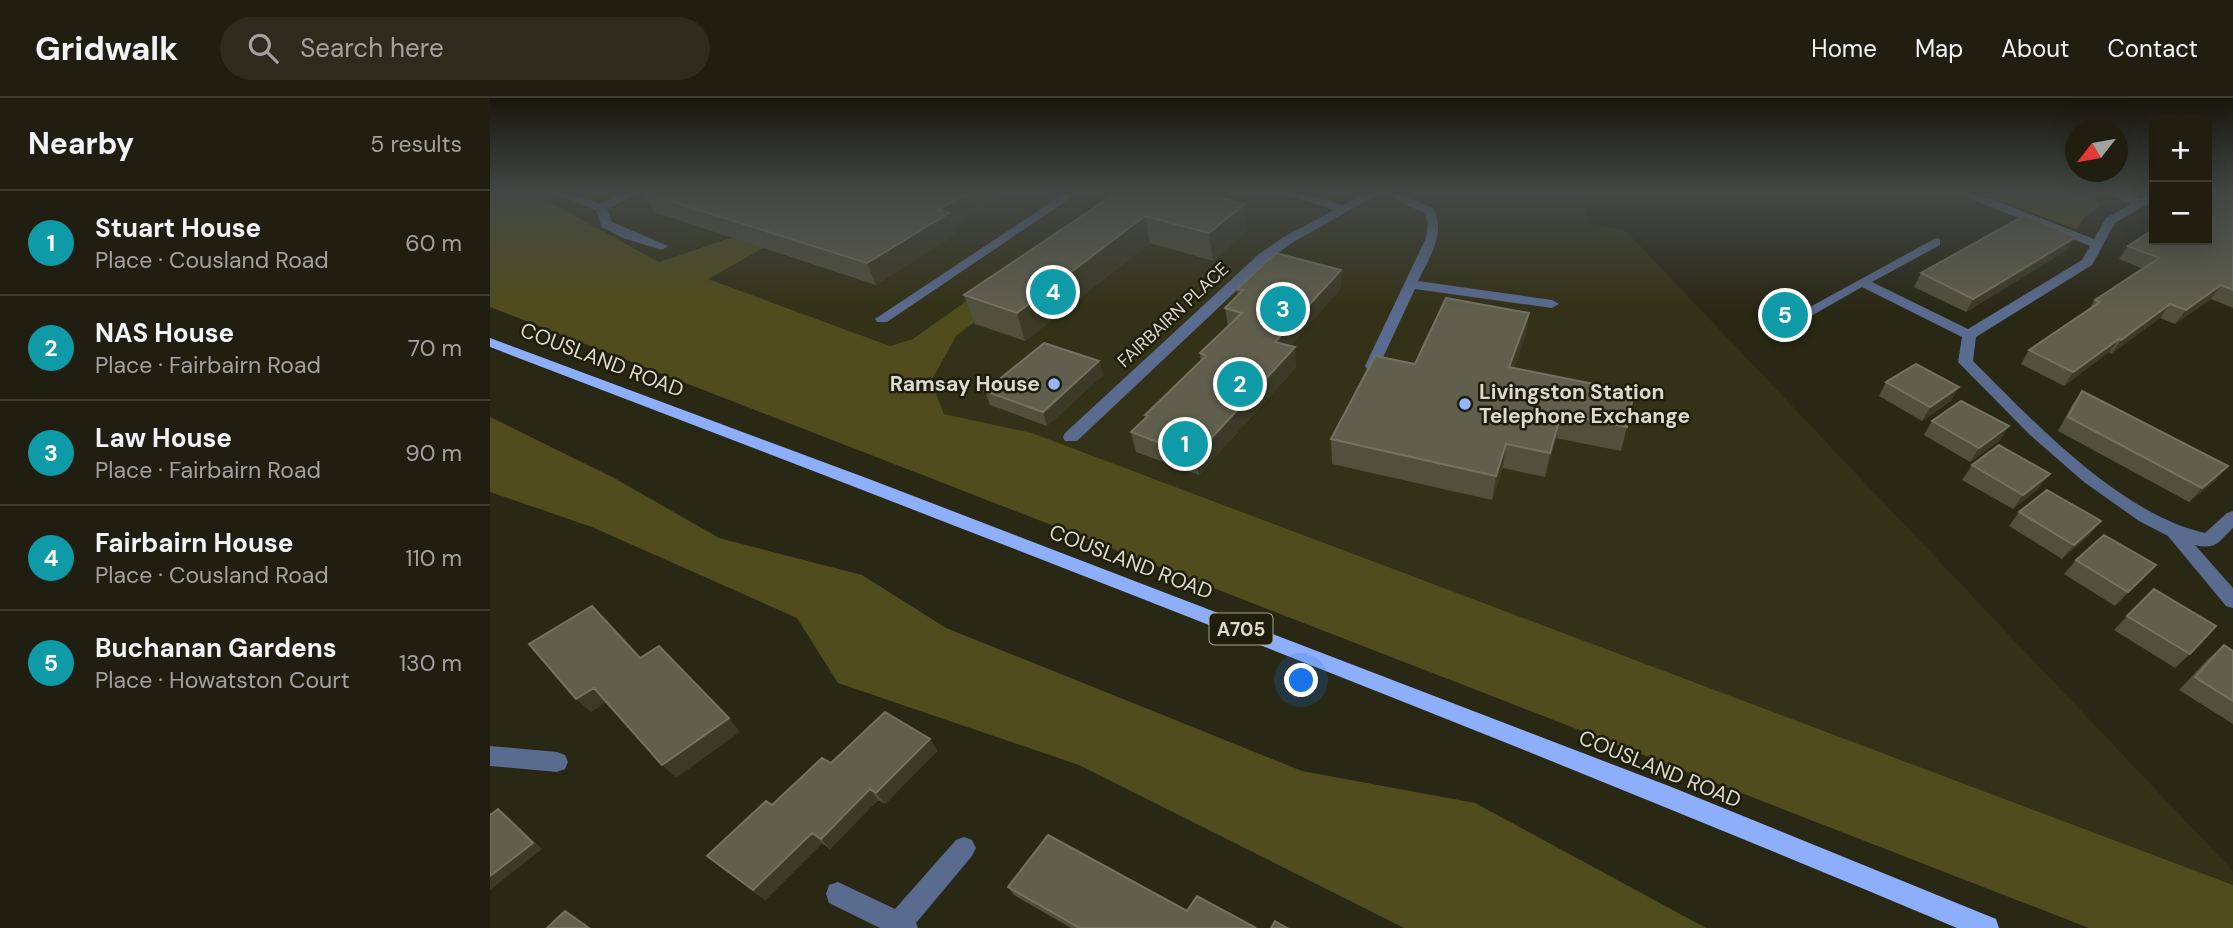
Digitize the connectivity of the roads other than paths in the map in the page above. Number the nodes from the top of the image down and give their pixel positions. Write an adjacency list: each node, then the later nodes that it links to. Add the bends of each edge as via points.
1 (622, 232): 9 (street)
2 (1013, 232): 14 (street)
3 (1303, 232): 18 (street, FAIRBAIRN PLACE, via 1264,257)
4 (1433, 232): 11 (street)
5 (2065, 232): 8 (street)
6 (2103, 232): 8 (street)
7 (1936, 242): 10 (street)
8 (2096, 244): 15 (street, via 2087,262)
9 (662, 246)
10 (1862, 282): 13 (street); 15 (street)
11 (1410, 284): 12 (street); 17 (street)
12 (1552, 304)
13 (1806, 313)
14 (883, 318)
15 (1969, 335): 20 (street, via 1965,362 1994,392 2120,502)
16 (490, 342): 27 (main road, COUSLAND ROAD / A705, via 1653,789)
17 (1372, 366)
18 (1071, 438)
19 (2233, 517): 20 (street, via 2208,541)
20 (2174, 533): 21 (street)
21 (2233, 601)
22 (490, 756): 23 (street)
23 (557, 762)
24 (964, 848): 26 (street)
25 (838, 894): 26 (street)
26 (902, 926)
27 (1987, 928)

